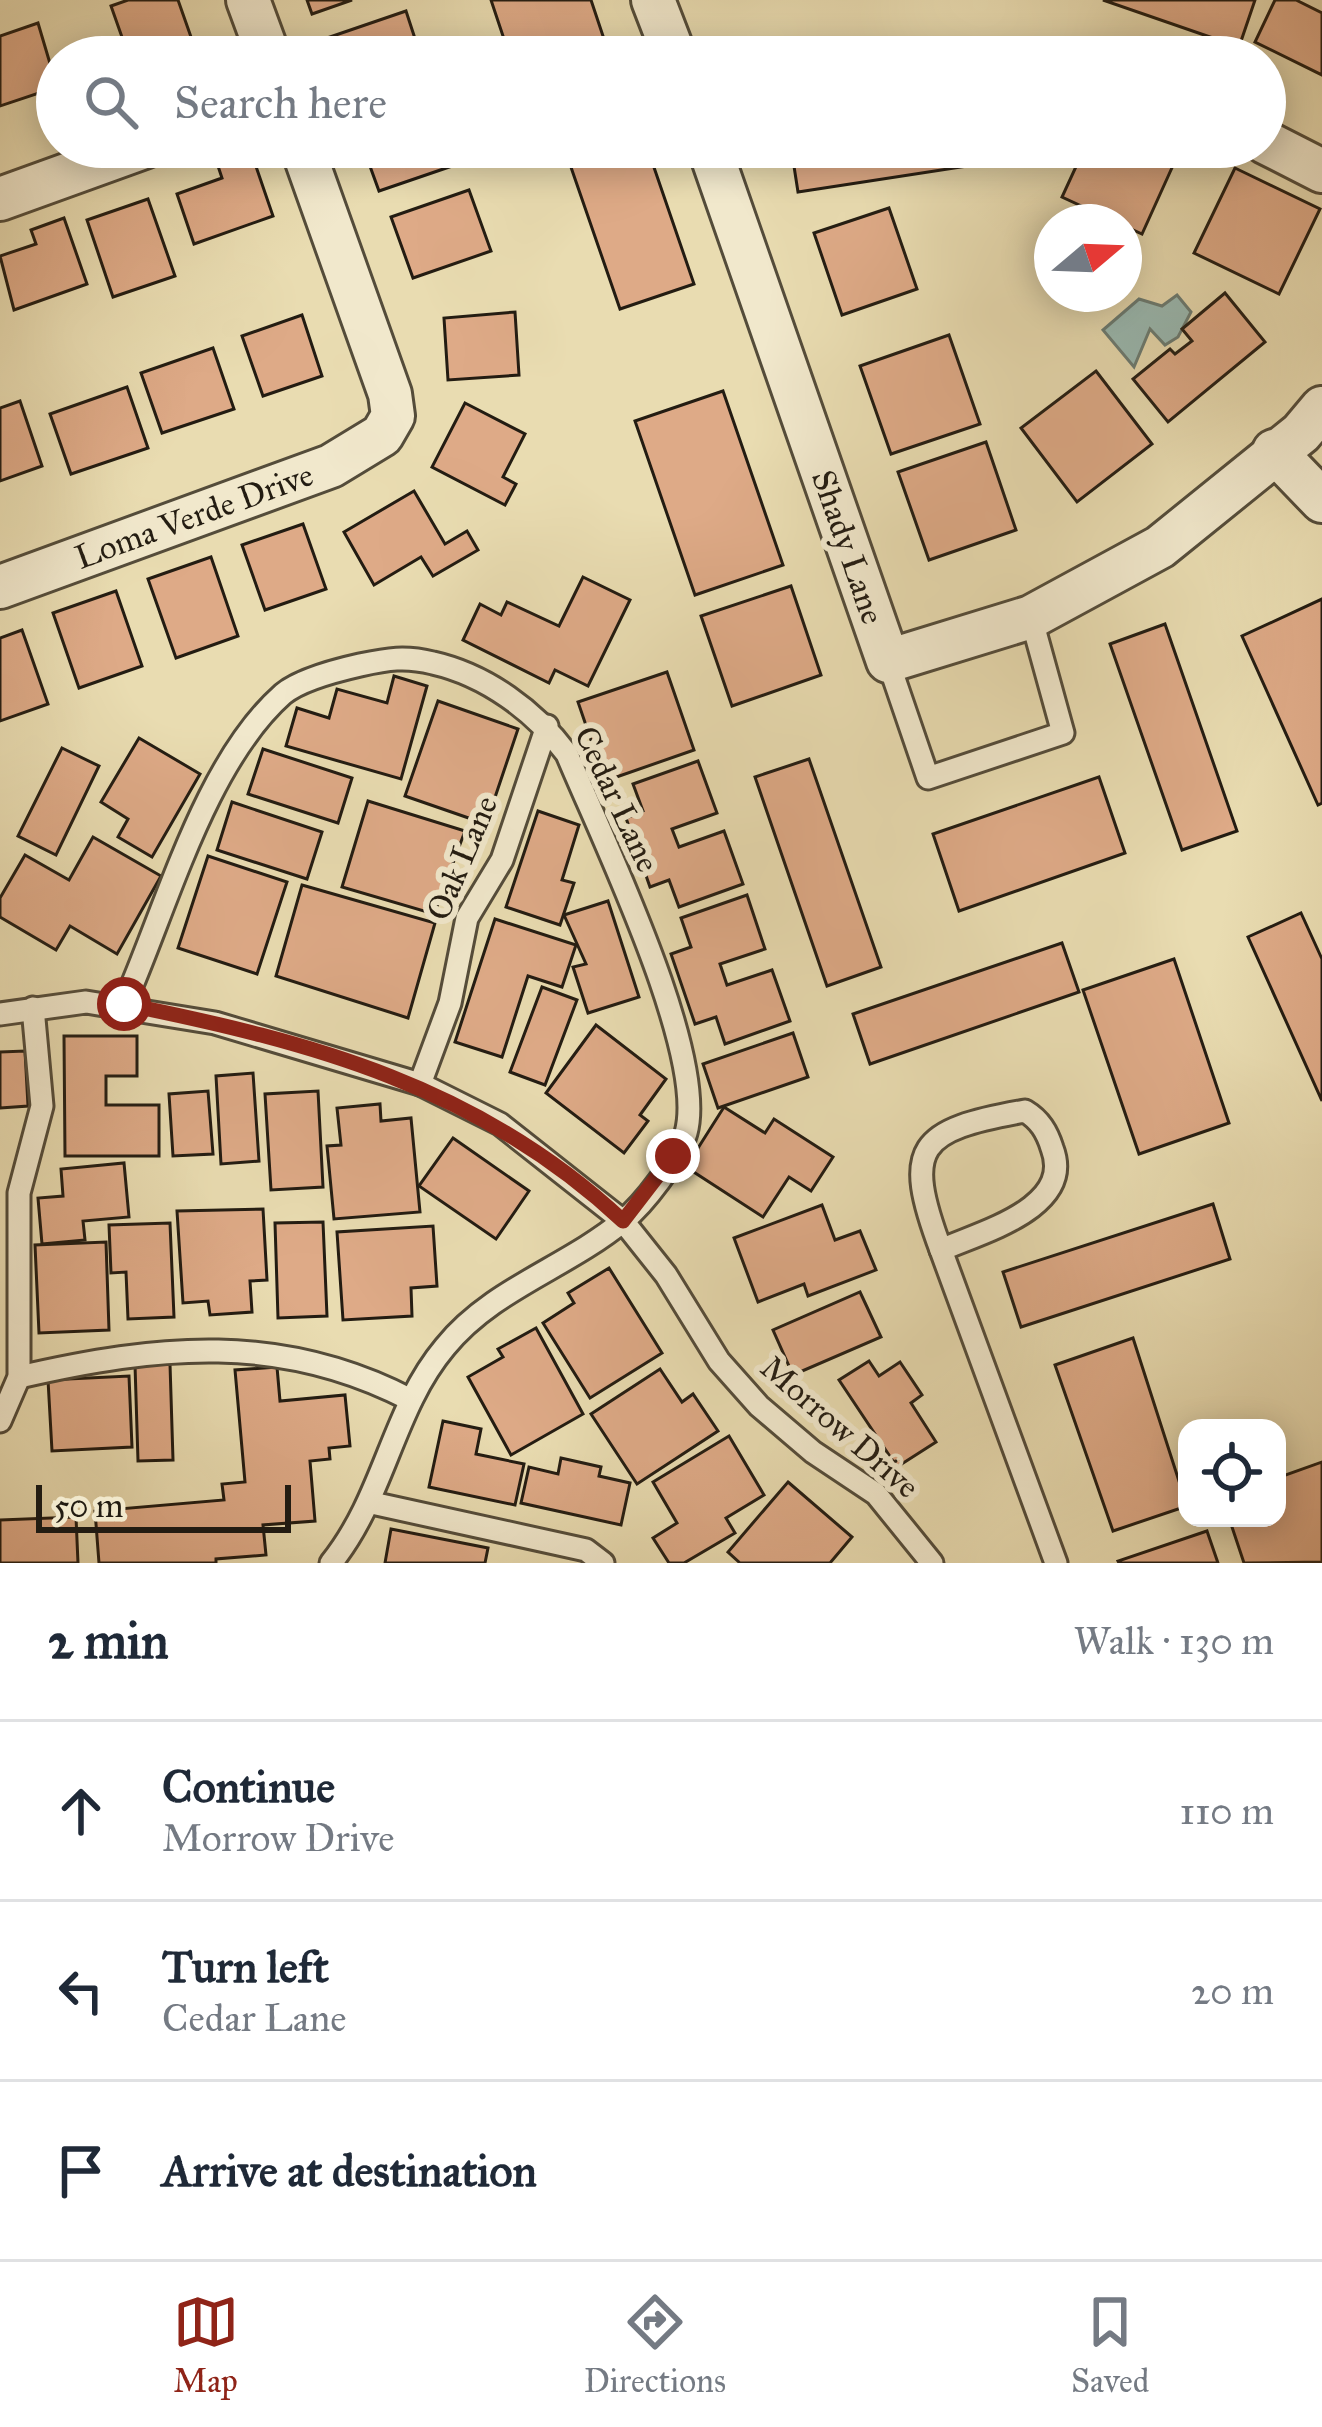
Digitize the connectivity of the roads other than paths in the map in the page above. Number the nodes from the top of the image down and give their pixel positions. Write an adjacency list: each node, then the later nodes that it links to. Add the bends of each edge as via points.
1 (248, 0): 3 (street)
2 (653, 0): 4 (street)
3 (261, 36)
4 (667, 36)
5 (1286, 153): 9 (street)
6 (86, 168): 10 (street)
7 (309, 168): 14 (street, Loma Verde Drive, via 390,394 393,416 382,435 331,466)
8 (717, 168): 16 (street, Shady Lane)
9 (1322, 171)
10 (0, 199)
11 (1322, 408): 12 (street, Shady Lane)
12 (1274, 451): 13 (street); 15 (street, Shady Lane, via 1160,547)
13 (1322, 501)
14 (0, 587)
15 (1031, 617): 16 (street, Shady Lane); 16 (lane, via 1063,733 928,778)
16 (888, 661)
17 (547, 726): 18 (lane, Cedar Lane, via 449,667 403,656 286,692 251,732 185,842); 21 (lane, Oak Lane, via 502,860 467,918 449,1004); 22 (lane, Cedar Lane, via 568,754 657,975 683,1062 686,1135)
18 (124, 1004): 19 (lane, Morrow Drive); 21 (lane, Morrow Drive, via 215,1022)
19 (33, 1008): 20 (lane, Morrow Drive); 24 (lane, via 42,1106 19,1193)
20 (0, 1014)
21 (420, 1084): 22 (lane, Morrow Drive, via 500,1124)
22 (623, 1221): 25 (lane, via 492,1303 445,1347); 30 (lane, Morrow Drive, via 759,1406 876,1494)
23 (941, 1250): 23 (lane, via 921,1198 923,1154 947,1131 976,1120 1025,1112 1039,1119 1057,1167 1051,1187 1006,1222); 31 (lane)
24 (19, 1377): 25 (lane, via 135,1356 278,1352 358,1372); 26 (lane)
25 (411, 1400): 27 (lane)
26 (0, 1421)
27 (372, 1503): 28 (lane); 29 (lane, via 586,1550)
28 (331, 1563)
29 (603, 1563)
30 (932, 1563)
31 (1056, 1563)

